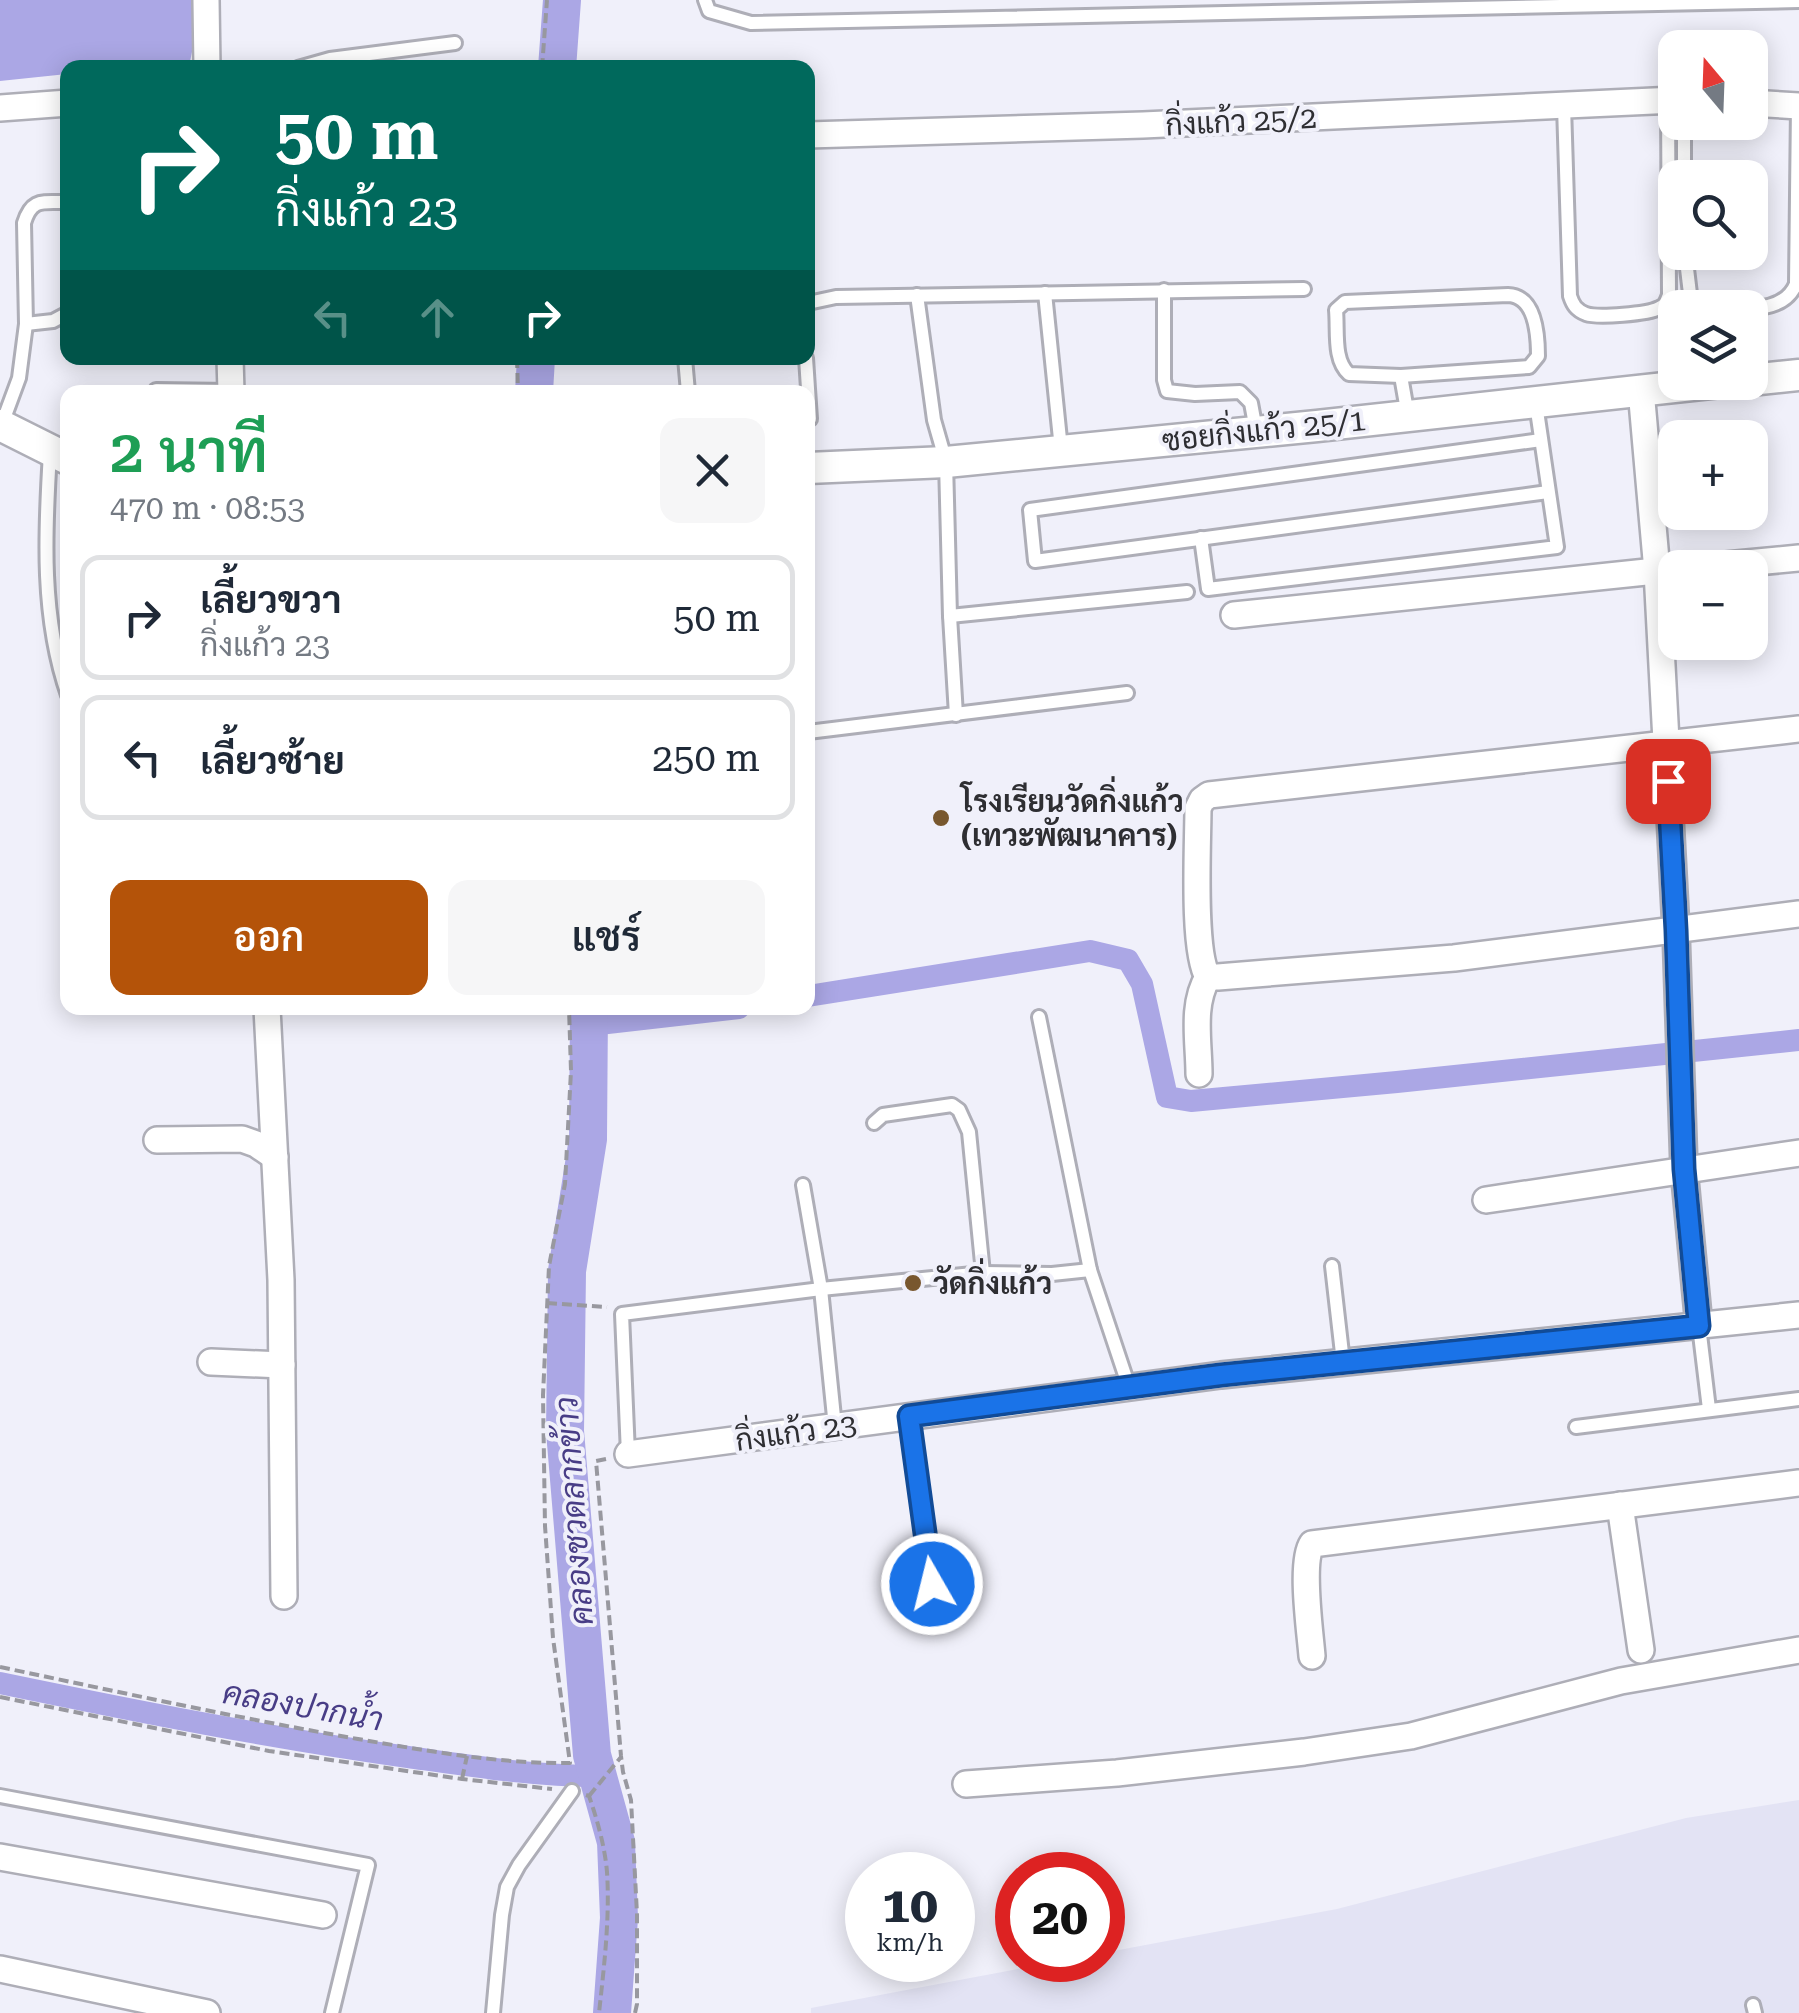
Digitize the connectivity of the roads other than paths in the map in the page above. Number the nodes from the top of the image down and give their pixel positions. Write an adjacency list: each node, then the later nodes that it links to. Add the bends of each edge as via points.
1 (206, 0): 5 (street)
2 (705, 0): 3 (lane, via 709,11 751,23)
3 (1799, 2)
4 (455, 43): 6 (lane)
5 (206, 60)
6 (326, 60)
7 (1658, 101): 10 (street, กิ่งแก้ว 25/2)
8 (60, 104): 12 (street)
9 (1768, 104): 11 (street)
10 (1564, 106): 13 (street, กิ่งแก้ว 25/2); 14 (lane, via 1570,296 1580,311 1596,316 1665,304)
11 (1799, 106): 16 (lane)
12 (0, 108)
13 (815, 135)
14 (1671, 140)
15 (60, 202): 24 (lane, via 28,209)
16 (1797, 284): 22 (lane, via 1791,295)
17 (1304, 289): 18 (lane)
18 (1164, 290): 19 (lane); 33 (lane, via 1167,391 1240,392 1251,403)
19 (1045, 293): 20 (lane); 35 (lane)
20 (916, 295): 21 (lane); 37 (lane)
21 (815, 302)
22 (1768, 305)
23 (60, 317): 24 (lane)
24 (26, 324): 32 (lane, via 19,378)
25 (1799, 375): 27 (street)
26 (1401, 376): 26 (lane, via 1529,367 1538,356 1529,304 1508,294 1345,302 1336,310 1344,370); 31 (lane)
27 (1768, 378)
28 (1658, 388): 29 (street, ซอยกิ่งแก้ว 25/1)
29 (1641, 390): 30 (street, ซอยกิ่งแก้ว 25/1); 41 (street)
30 (1536, 401): 31 (street, ซอยกิ่งแก้ว 25/1); 34 (lane)
31 (1408, 416): 33 (street, ซอยกิ่งแก้ว 25/1)
32 (1, 426): 36 (street)
33 (1256, 432): 35 (street, ซอยกิ่งแก้ว 25/1)
34 (1541, 440): 39 (lane); 40 (lane, via 1030,510 1035,561)
35 (1061, 450): 37 (street, ซอยกิ่งแก้ว 25/1)
36 (59, 455): 49 (lane, via 46,533)
37 (946, 462): 38 (street, ซอยกิ่งแก้ว 25/1); 47 (lane)
38 (815, 468)
39 (1548, 492): 40 (lane); 40 (lane, via 1557,547 1208,588)
40 (1201, 538)
41 (1663, 550)
42 (1799, 558): 43 (street)
43 (1768, 561)
44 (1658, 571): 46 (street)
45 (1187, 592): 47 (lane)
46 (1234, 614)
47 (950, 616): 51 (lane)
48 (1666, 660): 54 (street)
49 (60, 674)
50 (1127, 693): 51 (lane)
51 (956, 714): 53 (lane)
52 (1799, 728): 54 (street)
53 (815, 731)
54 (1666, 743): 56 (street); 57 (street, via 1209,794 1198,808 1198,940)
55 (1799, 914): 56 (street)
56 (1676, 930): 57 (street, via 1454,958); 65 (street)
57 (1208, 977): 60 (street, via 1198,1004)
58 (268, 1015): 64 (street)
59 (1039, 1017): 69 (lane)
60 (1200, 1074)
61 (874, 1123): 70 (lane, via 882,1115 952,1105 960,1110 969,1132)
62 (157, 1140): 64 (street, via 242,1139)
63 (1799, 1153): 65 (street)
64 (275, 1157): 76 (street)
65 (1684, 1169): 67 (street); 73 (street)
66 (803, 1185): 71 (lane)
67 (1486, 1200)
68 (1332, 1266): 75 (lane)
69 (1090, 1270): 70 (lane); 77 (lane)
70 (983, 1273): 71 (lane)
71 (820, 1289): 81 (lane); 83 (lane, via 622,1314)
72 (1799, 1315): 73 (street, กิ่งแก้ว 23)
73 (1699, 1326): 75 (street, กิ่งแก้ว 23); 79 (lane)
74 (211, 1362): 76 (street)
75 (1343, 1362): 77 (street, กิ่งแก้ว 23)
76 (282, 1365): 86 (street)
77 (1129, 1387): 80 (street, กิ่งแก้ว 23)
78 (1799, 1400): 79 (lane)
79 (1709, 1409): 82 (lane)
80 (909, 1416): 81 (street, กิ่งแก้ว 23); 87 (lane)
81 (835, 1426): 83 (street, กิ่งแก้ว 23)
82 (1576, 1427)
83 (628, 1454)
84 (1799, 1483): 85 (street)
85 (1620, 1505): 88 (street); 90 (street, via 1312,1544 1306,1567)
86 (284, 1596)
87 (936, 1618)
88 (1640, 1650)
89 (1799, 1650): 91 (street, via 1621,1681 1411,1736 1135,1771)
90 (1312, 1656)
91 (966, 1784)
92 (572, 1791): 99 (lane, via 507,1887)
93 (0, 1796): 98 (lane, via 368,1865)
94 (0, 1858): 95 (street)
95 (323, 1916)
96 (0, 1969): 97 (street)
97 (206, 2013)
98 (332, 2013)
99 (493, 2013)

